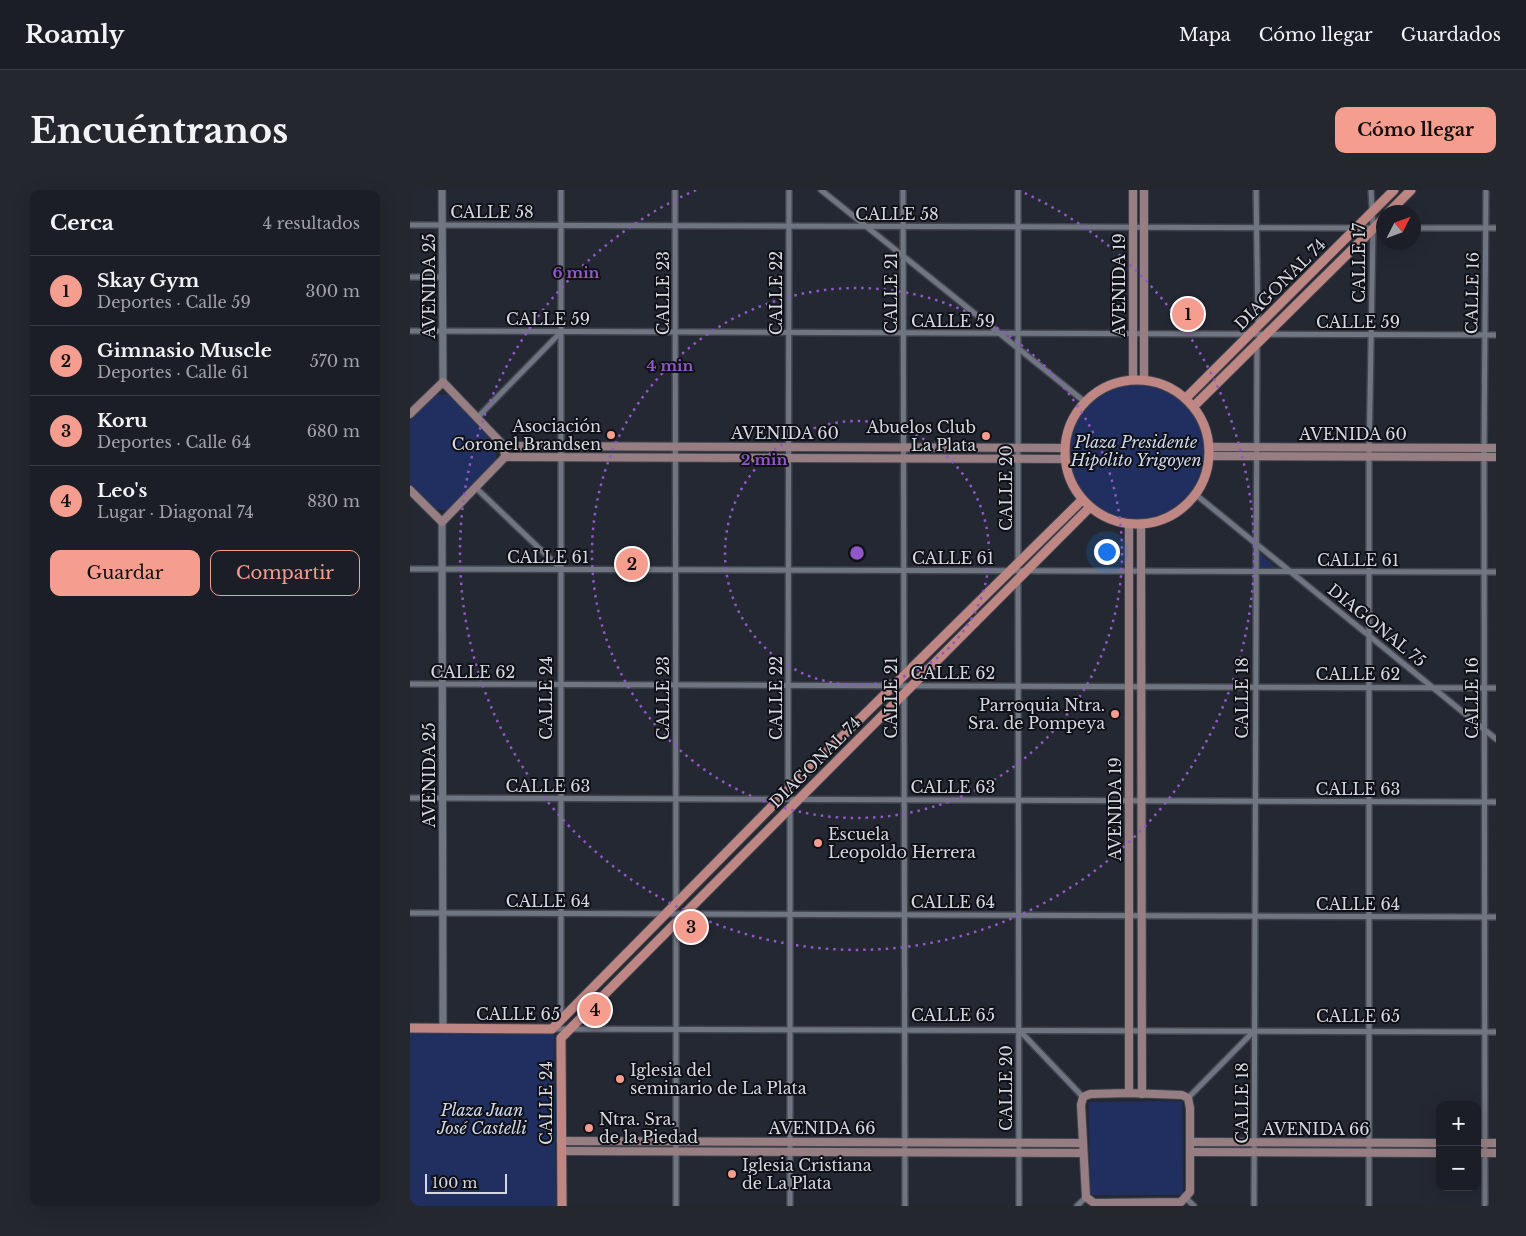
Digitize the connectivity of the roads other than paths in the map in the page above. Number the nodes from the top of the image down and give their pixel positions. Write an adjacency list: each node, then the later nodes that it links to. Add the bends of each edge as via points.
1 (442, 190): 17 (street, AVENIDA 25)
2 (560, 190): 19 (street, CALLE 24)
3 (675, 190): 20 (street, CALLE 23)
4 (789, 190): 22 (street, CALLE 22)
5 (820, 190): 25 (street)
6 (903, 190): 23 (street, CALLE 21)
7 (1018, 190): 24 (street, CALLE 20)
8 (1133, 190): 26 (main road, AVENIDA 19)
9 (1144, 190): 27 (main road, AVENIDA 19)
10 (1256, 190): 28 (street, CALLE 18)
11 (1371, 190): 16 (street, CALLE 17)
12 (1394, 190): 16 (main road, DIAGONAL 74)
13 (1411, 190): 15 (main road)
14 (1486, 190): 32 (street, CALLE 16)
15 (1396, 205)
16 (1371, 213): 29 (main road, DIAGONAL 74); 30 (street, CALLE 17)
17 (442, 224): 18 (street, CALLE 58); 19 (street, CALLE 58); 36 (street, AVENIDA 25)
18 (410, 225)
19 (561, 225): 20 (street, CALLE 58); 39 (street, CALLE 24)
20 (675, 225): 22 (street, CALLE 58); 40 (street, CALLE 23)
21 (1376, 225): 30 (main road, DIAGONAL 74)
22 (789, 226): 25 (street, CALLE 58); 41 (street, CALLE 22)
23 (903, 226): 24 (street, CALLE 58); 25 (street, CALLE 58); 34 (street, CALLE 21)
24 (1018, 226): 26 (street, CALLE 58); 44 (street, CALLE 20)
25 (866, 227): 34 (street)
26 (1133, 227): 27 (street, CALLE 58); 45 (main road, AVENIDA 19)
27 (1144, 227): 28 (street, CALLE 58); 46 (main road, AVENIDA 19)
28 (1256, 227): 29 (street, CALLE 58); 48 (street, CALLE 18)
29 (1358, 227): 30 (street, CALLE 58); 48 (main road, DIAGONAL 74)
30 (1373, 228): 47 (street, CALLE 17); 48 (main road, DIAGONAL 74)
31 (1421, 228): 32 (street)
32 (1486, 228): 33 (street); 49 (street, CALLE 16)
33 (1496, 228)
34 (903, 256): 42 (street, CALLE 21); 43 (street)
35 (410, 277): 36 (street)
36 (443, 277): 38 (street, AVENIDA 25)
37 (410, 331): 38 (street, CALLE 59)
38 (443, 331): 39 (street, CALLE 59); 54 (street, AVENIDA 25)
39 (561, 332): 40 (street, CALLE 59); 59 (street); 61 (street, CALLE 24)
40 (676, 332): 41 (street, CALLE 59); 62 (street, CALLE 23)
41 (788, 332): 42 (street, CALLE 59); 63 (street, CALLE 22)
42 (903, 333): 43 (street, CALLE 59); 64 (street, CALLE 21)
43 (999, 333): 44 (street, CALLE 59); 51 (street)
44 (1018, 333): 45 (street, CALLE 59); 51 (street, CALLE 20)
45 (1133, 334): 46 (street, CALLE 59); 53 (main road, AVENIDA 19)
46 (1144, 334): 48 (street, CALLE 59); 52 (main road, AVENIDA 19)
47 (1370, 334): 48 (street, CALLE 59); 49 (street, CALLE 59); 68 (street, CALLE 17)
48 (1258, 335): 55 (main road, DIAGONAL 74); 57 (main road, DIAGONAL 74); 66 (street, CALLE 18)
49 (1484, 335): 50 (street, CALLE 59); 69 (street, CALLE 16)
50 (1496, 335)
51 (1018, 349): 56 (street); 65 (street, CALLE 20)
52 (1144, 379): 53 (main road); 55 (main road)
53 (1133, 380): 56 (main road, via 1106,388)
54 (443, 382): 58 (main road); 59 (main road)
55 (1186, 398): 57 (main road)
56 (1085, 402): 67 (main road, via 1071,423)
57 (1194, 406): 71 (main road)
58 (410, 414)
59 (477, 418): 60 (main road)
60 (504, 446): 61 (main road, AVENIDA 60); 74 (main road)
61 (561, 446): 62 (main road, AVENIDA 60); 75 (street, CALLE 24)
62 (676, 446): 63 (main road, AVENIDA 60); 76 (street, CALLE 23)
63 (788, 447): 64 (main road, AVENIDA 60); 79 (street, CALLE 22)
64 (903, 447): 65 (main road, AVENIDA 60); 80 (street, CALLE 21)
65 (1018, 447): 67 (main road, AVENIDA 60); 81 (street, CALLE 20)
66 (1255, 447): 68 (main road, AVENIDA 60); 71 (main road, AVENIDA 60); 72 (street, CALLE 18)
67 (1065, 448): 82 (main road)
68 (1370, 448): 69 (main road, AVENIDA 60); 73 (street, CALLE 17)
69 (1485, 448): 70 (main road, AVENIDA 60); 77 (street, CALLE 16)
70 (1496, 448)
71 (1211, 452): 72 (main road, AVENIDA 60); 85 (main road, via 1209,469)
72 (1255, 456): 73 (main road, AVENIDA 60); 91 (street, CALLE 18)
73 (1369, 456): 77 (main road, AVENIDA 60); 103 (street, CALLE 17)
74 (505, 457): 75 (main road, AVENIDA 60); 83 (main road)
75 (561, 457): 76 (main road, AVENIDA 60); 94 (street, CALLE 24)
76 (676, 457): 79 (main road, AVENIDA 60); 95 (street, CALLE 23)
77 (1484, 457): 78 (main road, AVENIDA 60); 104 (street, CALLE 16)
78 (1496, 457)
79 (788, 458): 80 (main road, AVENIDA 60); 96 (street, CALLE 22)
80 (904, 458): 81 (main road, AVENIDA 60); 97 (street, CALLE 21)
81 (1018, 458): 82 (main road, AVENIDA 60); 98 (street, CALLE 20)
82 (1065, 458): 86 (main road, via 1070,480)
83 (475, 488): 88 (main road); 94 (street)
84 (410, 490): 88 (main road)
85 (1196, 494): 90 (main road, via 1182,508); 91 (street, DIAGONAL 75)
86 (1082, 500): 87 (main road); 98 (main road, DIAGONAL 74)
87 (1090, 507): 89 (main road, via 1112,521); 98 (main road, DIAGONAL 74)
88 (442, 522): 93 (street, AVENIDA 25)
89 (1129, 525): 90 (main road); 99 (main road, AVENIDA 19)
90 (1141, 525): 100 (main road, AVENIDA 19)
91 (1255, 542): 101 (street, CALLE 18); 102 (street, DIAGONAL 75)
92 (410, 569): 93 (street, CALLE 61)
93 (442, 569): 94 (street, CALLE 61); 108 (street, AVENIDA 25)
94 (561, 569): 95 (street, CALLE 61); 109 (street, CALLE 24)
95 (676, 570): 96 (street, CALLE 61); 110 (street, CALLE 23)
96 (788, 570): 97 (street, CALLE 61); 111 (street, CALLE 22)
97 (904, 570): 98 (street, CALLE 61); 112 (street, CALLE 21)
98 (1018, 571): 99 (street, CALLE 61); 112 (main road, DIAGONAL 74); 113 (street, CALLE 20)
99 (1129, 571): 100 (street, CALLE 61); 114 (main road, AVENIDA 19)
100 (1141, 571): 101 (street, CALLE 61); 115 (main road, AVENIDA 19)
101 (1255, 572): 102 (street, CALLE 61); 116 (street, CALLE 18)
102 (1292, 572): 103 (street, CALLE 61); 106 (street, DIAGONAL 75)
103 (1369, 572): 104 (street, CALLE 61); 106 (street, CALLE 17)
104 (1484, 572): 105 (street, CALLE 61); 119 (street, CALLE 16)
105 (1496, 572)
106 (1370, 636): 117 (street, CALLE 17); 118 (street, DIAGONAL 75)
107 (410, 684): 108 (street, CALLE 62)
108 (442, 684): 109 (street, CALLE 62); 124 (street, AVENIDA 25)
109 (561, 684): 110 (street, CALLE 62); 125 (street, CALLE 24)
110 (676, 685): 111 (street, CALLE 62); 126 (street, CALLE 23)
111 (788, 685): 112 (street, CALLE 62); 127 (street, CALLE 22)
112 (904, 685): 113 (street, CALLE 62); 127 (main road, DIAGONAL 74); 127 (main road, DIAGONAL 74); 128 (street, CALLE 21)
113 (1018, 686): 114 (street, CALLE 62); 129 (street, CALLE 20)
114 (1129, 686): 115 (street, CALLE 62); 130 (main road, AVENIDA 19)
115 (1141, 686): 116 (street, CALLE 62); 131 (main road, AVENIDA 19)
116 (1255, 687): 117 (street, CALLE 62); 132 (street, CALLE 18)
117 (1369, 687): 118 (street, CALLE 62); 133 (street, CALLE 17)
118 (1432, 687): 119 (street, CALLE 62); 121 (street, DIAGONAL 75)
119 (1484, 688): 120 (street, CALLE 62); 121 (street, CALLE 16)
120 (1496, 688)
121 (1485, 730): 122 (street, DIAGONAL 75); 134 (street, CALLE 16)
122 (1496, 739)
123 (410, 798): 124 (street, CALLE 63)
124 (442, 798): 125 (street, CALLE 63); 137 (street, AVENIDA 25)
125 (561, 798): 126 (street, CALLE 63); 139 (street, CALLE 24)
126 (676, 799): 127 (street, CALLE 63); 138 (street, CALLE 23)
127 (789, 799): 128 (street, CALLE 63); 138 (main road, DIAGONAL 74); 141 (street, CALLE 22)
128 (904, 800): 129 (street, CALLE 63); 142 (street, CALLE 21)
129 (1018, 800): 130 (street, CALLE 63); 143 (street, CALLE 20)
130 (1129, 800): 131 (street, CALLE 63); 144 (main road, AVENIDA 19)
131 (1141, 800): 132 (street, CALLE 63); 145 (main road, AVENIDA 19)
132 (1254, 801): 133 (street, CALLE 63); 146 (street, CALLE 18)
133 (1369, 801): 134 (street, CALLE 63); 147 (street, CALLE 17)
134 (1484, 802): 135 (street, CALLE 63); 148 (street, CALLE 16)
135 (1496, 802)
136 (410, 913): 137 (street, CALLE 64)
137 (443, 913): 139 (street, CALLE 64); 151 (street, AVENIDA 25)
138 (678, 913): 140 (main road, DIAGONAL 74); 141 (street, CALLE 64); 152 (main road, DIAGONAL 74); 153 (street, CALLE 23)
139 (561, 914): 140 (street, CALLE 64); 152 (street, CALLE 24)
140 (666, 914): 152 (main road, DIAGONAL 74)
141 (790, 914): 142 (street, CALLE 64); 154 (street, CALLE 22)
142 (904, 915): 143 (street, CALLE 64); 155 (street, CALLE 21)
143 (1018, 915): 144 (street, CALLE 64); 156 (street, CALLE 20)
144 (1129, 915): 145 (street, CALLE 64); 157 (main road, AVENIDA 19)
145 (1141, 916): 146 (street, CALLE 64); 158 (main road, AVENIDA 19)
146 (1254, 916): 147 (street, CALLE 64); 159 (street, CALLE 18)
147 (1369, 916): 148 (street, CALLE 64); 160 (street, CALLE 17)
148 (1484, 917): 149 (street, CALLE 64); 161 (street, CALLE 16)
149 (1496, 917)
150 (410, 1028): 151 (main road, CALLE 65)
151 (443, 1028): 152 (main road, CALLE 65)
152 (561, 1029): 153 (street, CALLE 65); 167 (main road, CALLE 24)
153 (676, 1029): 154 (street, CALLE 65); 168 (street, CALLE 23)
154 (790, 1030): 155 (street, CALLE 65); 169 (street, CALLE 22)
155 (905, 1030): 156 (street, CALLE 65); 170 (street, CALLE 21)
156 (1019, 1030): 157 (street, CALLE 65); 165 (street); 171 (street, CALLE 20)
157 (1129, 1031): 158 (street, CALLE 65); 163 (main road, AVENIDA 19)
158 (1141, 1031): 159 (street, CALLE 65); 164 (main road, AVENIDA 19)
159 (1254, 1031): 160 (street, CALLE 65); 166 (street); 173 (street, CALLE 18)
160 (1369, 1032): 161 (street, CALLE 65); 175 (street, CALLE 17)
161 (1484, 1032): 162 (street, CALLE 65); 177 (street, CALLE 16)
162 (1496, 1032)
163 (1129, 1094): 164 (main road); 165 (main road, via 1090,1094)
164 (1142, 1094): 166 (main road, via 1182,1094)
165 (1083, 1097): 174 (main road)
166 (1188, 1098): 172 (main road)
167 (562, 1141): 168 (main road, AVENIDA 66); 179 (main road, CALLE 24)
168 (676, 1141): 169 (main road, AVENIDA 66); 180 (street, CALLE 23)
169 (790, 1142): 170 (main road, AVENIDA 66); 181 (street, CALLE 22)
170 (905, 1142): 171 (main road, AVENIDA 66); 184 (street, CALLE 21)
171 (1019, 1142): 174 (main road, AVENIDA 66); 185 (street, CALLE 20)
172 (1191, 1142): 173 (main road, AVENIDA 66); 182 (main road)
173 (1254, 1142): 175 (main road, AVENIDA 66); 183 (street, CALLE 18)
174 (1082, 1143): 186 (main road)
175 (1369, 1143): 176 (main road, AVENIDA 66); 187 (street, CALLE 17)
176 (1436, 1143)
177 (1481, 1143): 178 (main road)
178 (1496, 1143)
179 (562, 1152): 180 (main road, AVENIDA 66); 195 (main road, CALLE 24)
180 (676, 1152): 181 (main road, AVENIDA 66); 196 (street, CALLE 23)
181 (790, 1152): 184 (main road, AVENIDA 66); 197 (street, CALLE 22)
182 (1191, 1152): 183 (main road, AVENIDA 66); 192 (main road)
183 (1254, 1152): 187 (main road, AVENIDA 66); 202 (street, CALLE 18)
184 (905, 1153): 185 (main road, AVENIDA 66); 198 (street, CALLE 21)
185 (1019, 1153): 186 (main road, AVENIDA 66); 199 (street, CALLE 20)
186 (1082, 1153): 191 (main road)
187 (1369, 1153): 188 (main road, AVENIDA 66); 203 (street, CALLE 17)
188 (1436, 1153)
189 (1481, 1153): 190 (main road); 204 (street, CALLE 16)
190 (1496, 1153)
191 (1086, 1196): 193 (main road, via 1094,1203); 200 (street)
192 (1187, 1199): 194 (main road); 201 (street)
193 (1128, 1205): 194 (main road)
194 (1140, 1205)
195 (562, 1206)
196 (676, 1206)
197 (790, 1206)
198 (905, 1206)
199 (1019, 1206)
200 (1077, 1206)
201 (1194, 1206)
202 (1254, 1206)
203 (1370, 1206)
204 (1484, 1206)

